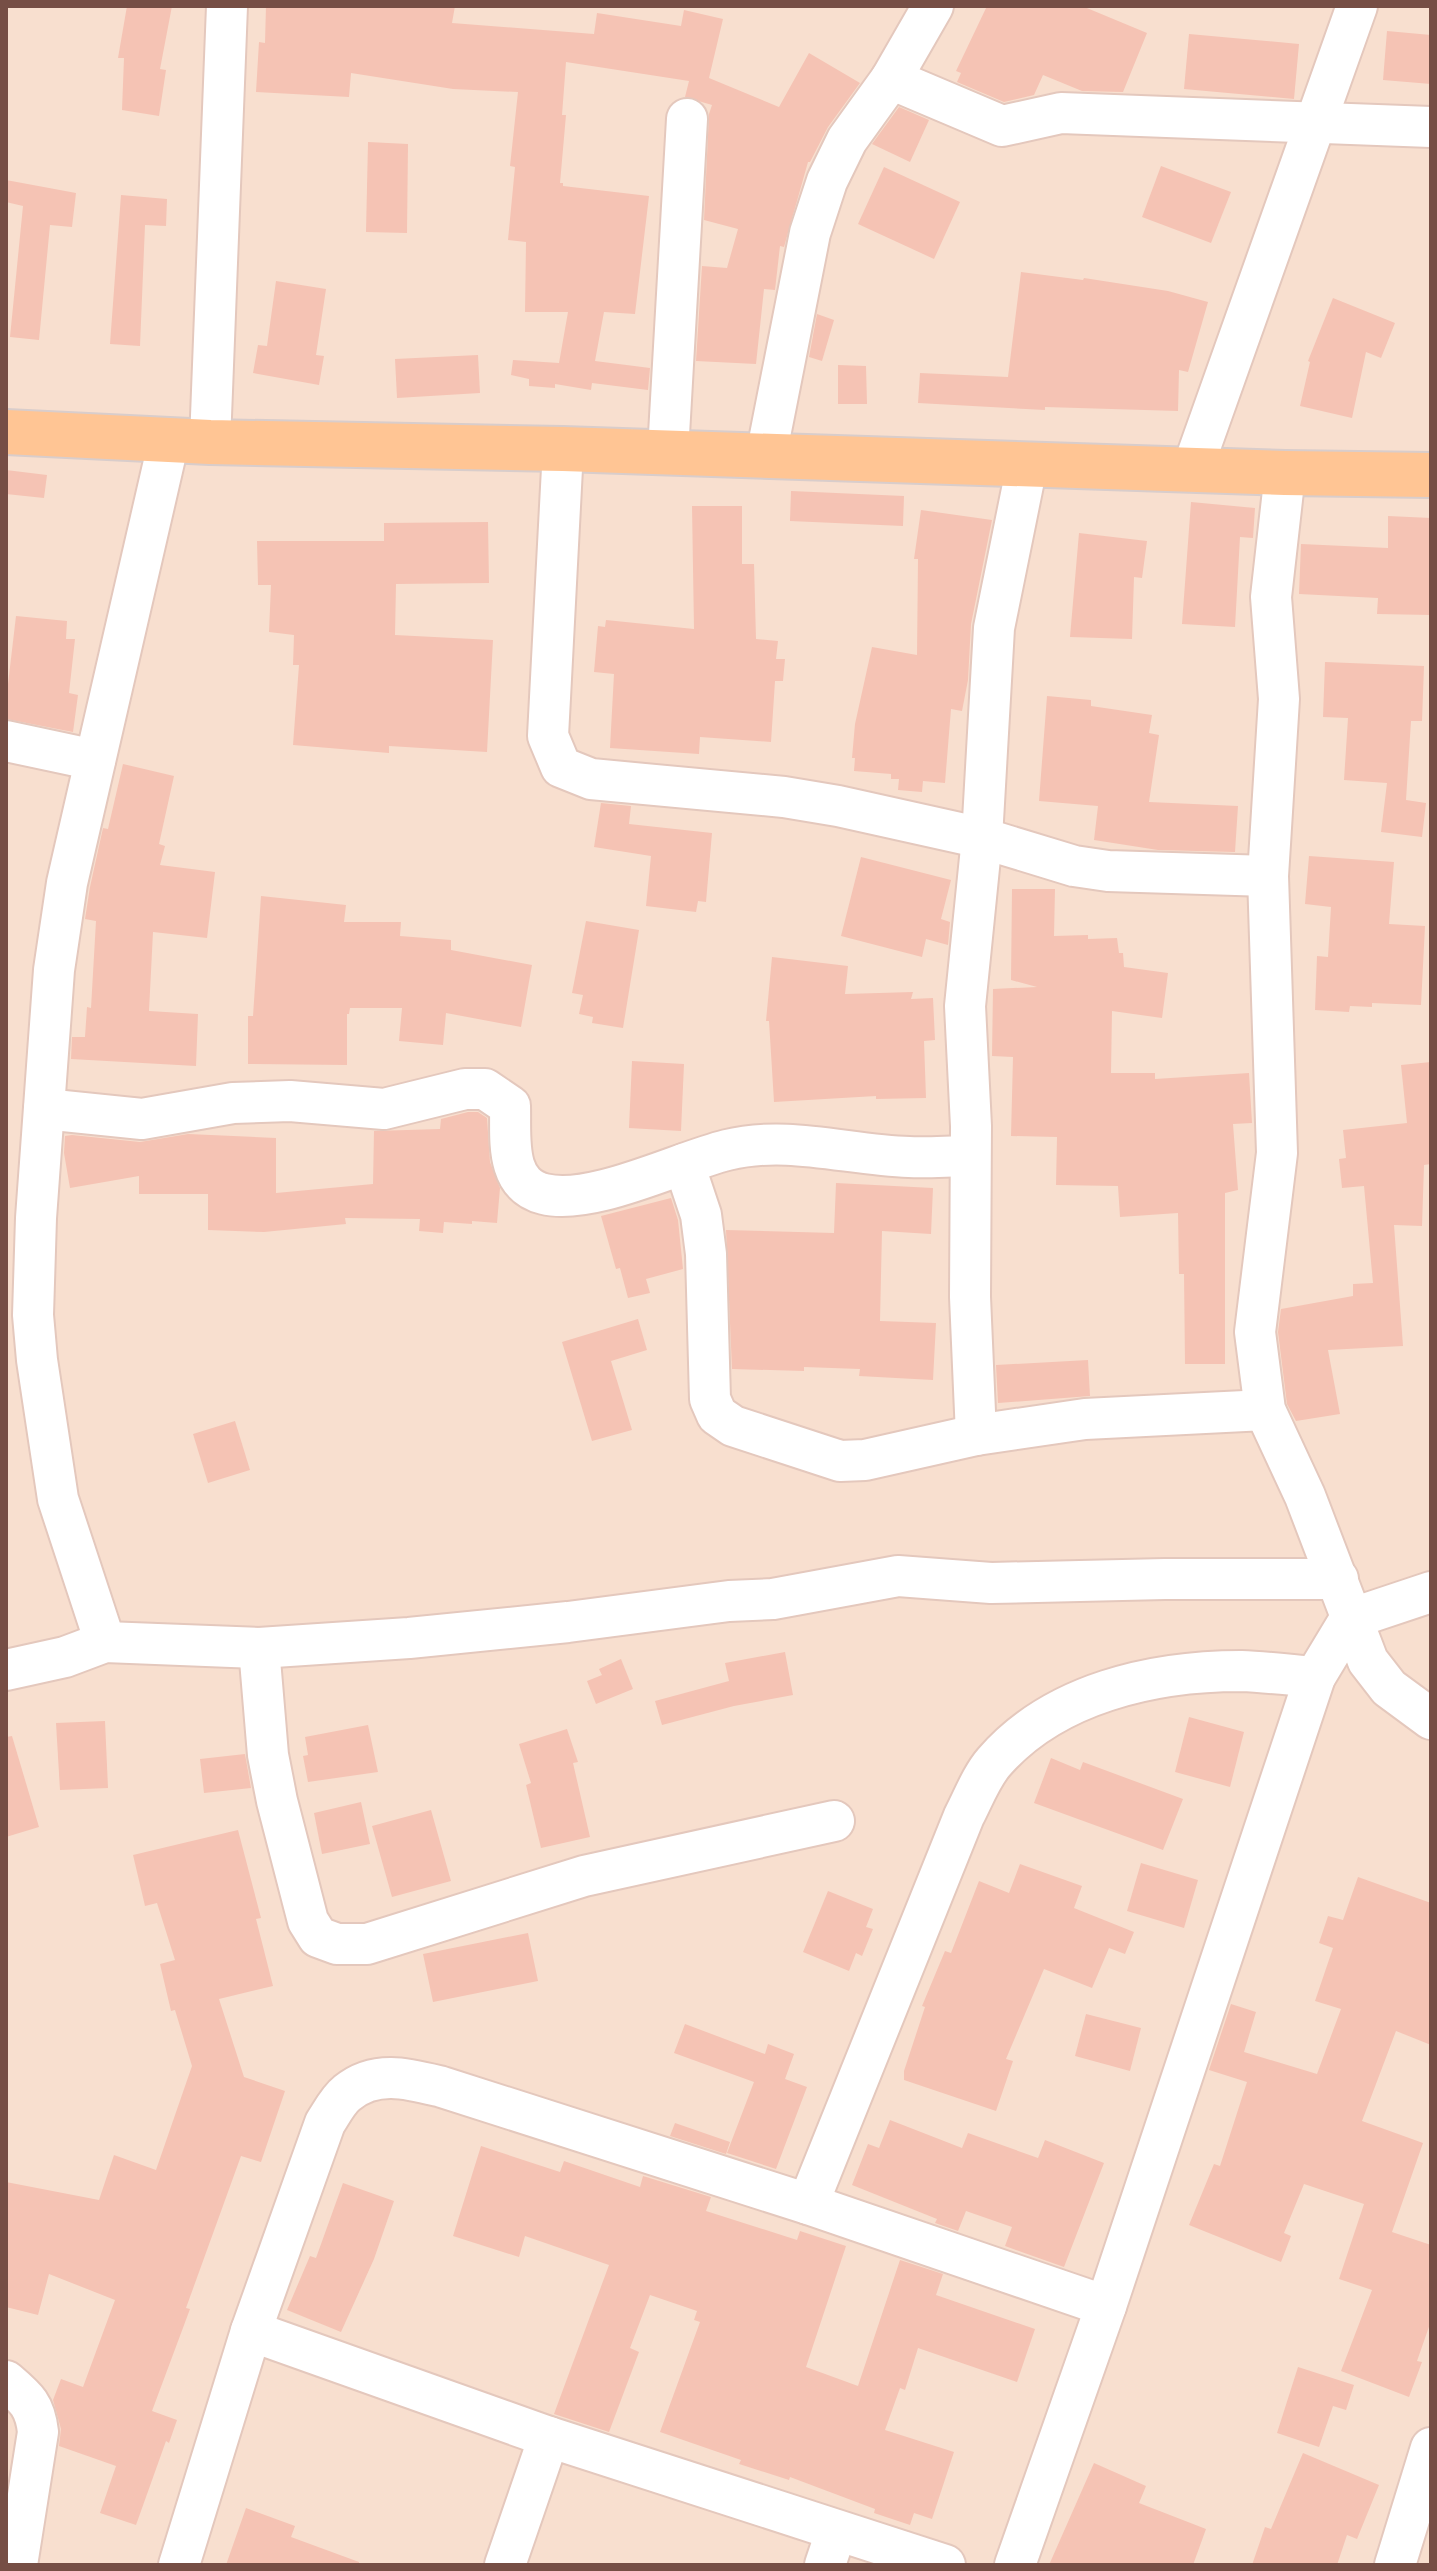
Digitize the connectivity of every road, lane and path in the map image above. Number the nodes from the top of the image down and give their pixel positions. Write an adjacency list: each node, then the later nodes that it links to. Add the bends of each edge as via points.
1 (227, 6): 9 (street)
2 (933, 6): 4 (street)
3 (1357, 6): 6 (street)
4 (891, 79): 6 (street, via 1002,126 1061,113); 12 (street, via 847,140 827,181 810,233)
5 (687, 119): 11 (street)
6 (1316, 124): 7 (street); 14 (street)
7 (1431, 127)
8 (6, 432): 9 (main road)
9 (189, 441): 10 (main road); 18 (street)
10 (563, 449): 11 (main road); 19 (street, via 548,736 561,767 591,779 838,806)
11 (668, 452): 12 (main road)
12 (766, 456): 13 (main road)
13 (1027, 465): 14 (main road); 19 (street, via 994,628)
14 (1192, 470): 15 (main road)
15 (1285, 473): 16 (main road); 20 (street, via 1271,597 1279,699)
16 (1431, 475)
17 (6, 741): 18 (street)
18 (95, 760): 21 (street, via 54,970)
19 (982, 838): 20 (street, via 1108,871); 22 (street, via 965,1006)
20 (1268, 876): 24 (street, via 1277,1153 1255,1332)
21 (44, 1109): 23 (street, via 142,1119 233,1103 290,1101 384,1109 485,1089 510,1106 513,1166 542,1194 567,1197); 29 (street, via 33,1315 37,1360 58,1499)
22 (970, 1156): 23 (street, via 909,1157 762,1144); 25 (street)
23 (684, 1164): 25 (street, via 701,1215 710,1399 717,1415 733,1426 840,1461)
24 (1265, 1410): 25 (street, via 1085,1419); 26 (street)
25 (976, 1435)
26 (1338, 1579): 28 (street); 30 (street, via 991,1583 898,1576 773,1599 409,1638)
27 (1431, 1592): 28 (street)
28 (1350, 1619): 32 (street); 33 (street, via 1368,1661 1389,1688)
29 (105, 1642): 30 (street); 31 (street)
30 (259, 1648): 34 (street, via 268,1755 308,1921 318,1937 337,1944 367,1944 584,1876)
31 (6, 1670)
32 (1315, 1677): 35 (street, via 1242,1671 1130,1683 1070,1705 1027,1729 992,1764 964,1816); 36 (street)
33 (1431, 1719)
34 (834, 1821)
35 (808, 2204): 36 (street); 37 (street, via 442,2087 402,2077 371,2079 346,2093 325,2123)
36 (1106, 2306): 46 (street)
37 (251, 2331): 39 (street); 43 (street)
38 (6, 2381): 42 (street, via 35,2412 38,2432)
39 (549, 2437): 41 (street); 44 (street)
40 (1431, 2448): 47 (street)
41 (831, 2548): 45 (street)
42 (17, 2565)
43 (179, 2565)
44 (505, 2565)
45 (945, 2565)
46 (1015, 2565)
47 (1395, 2565)

